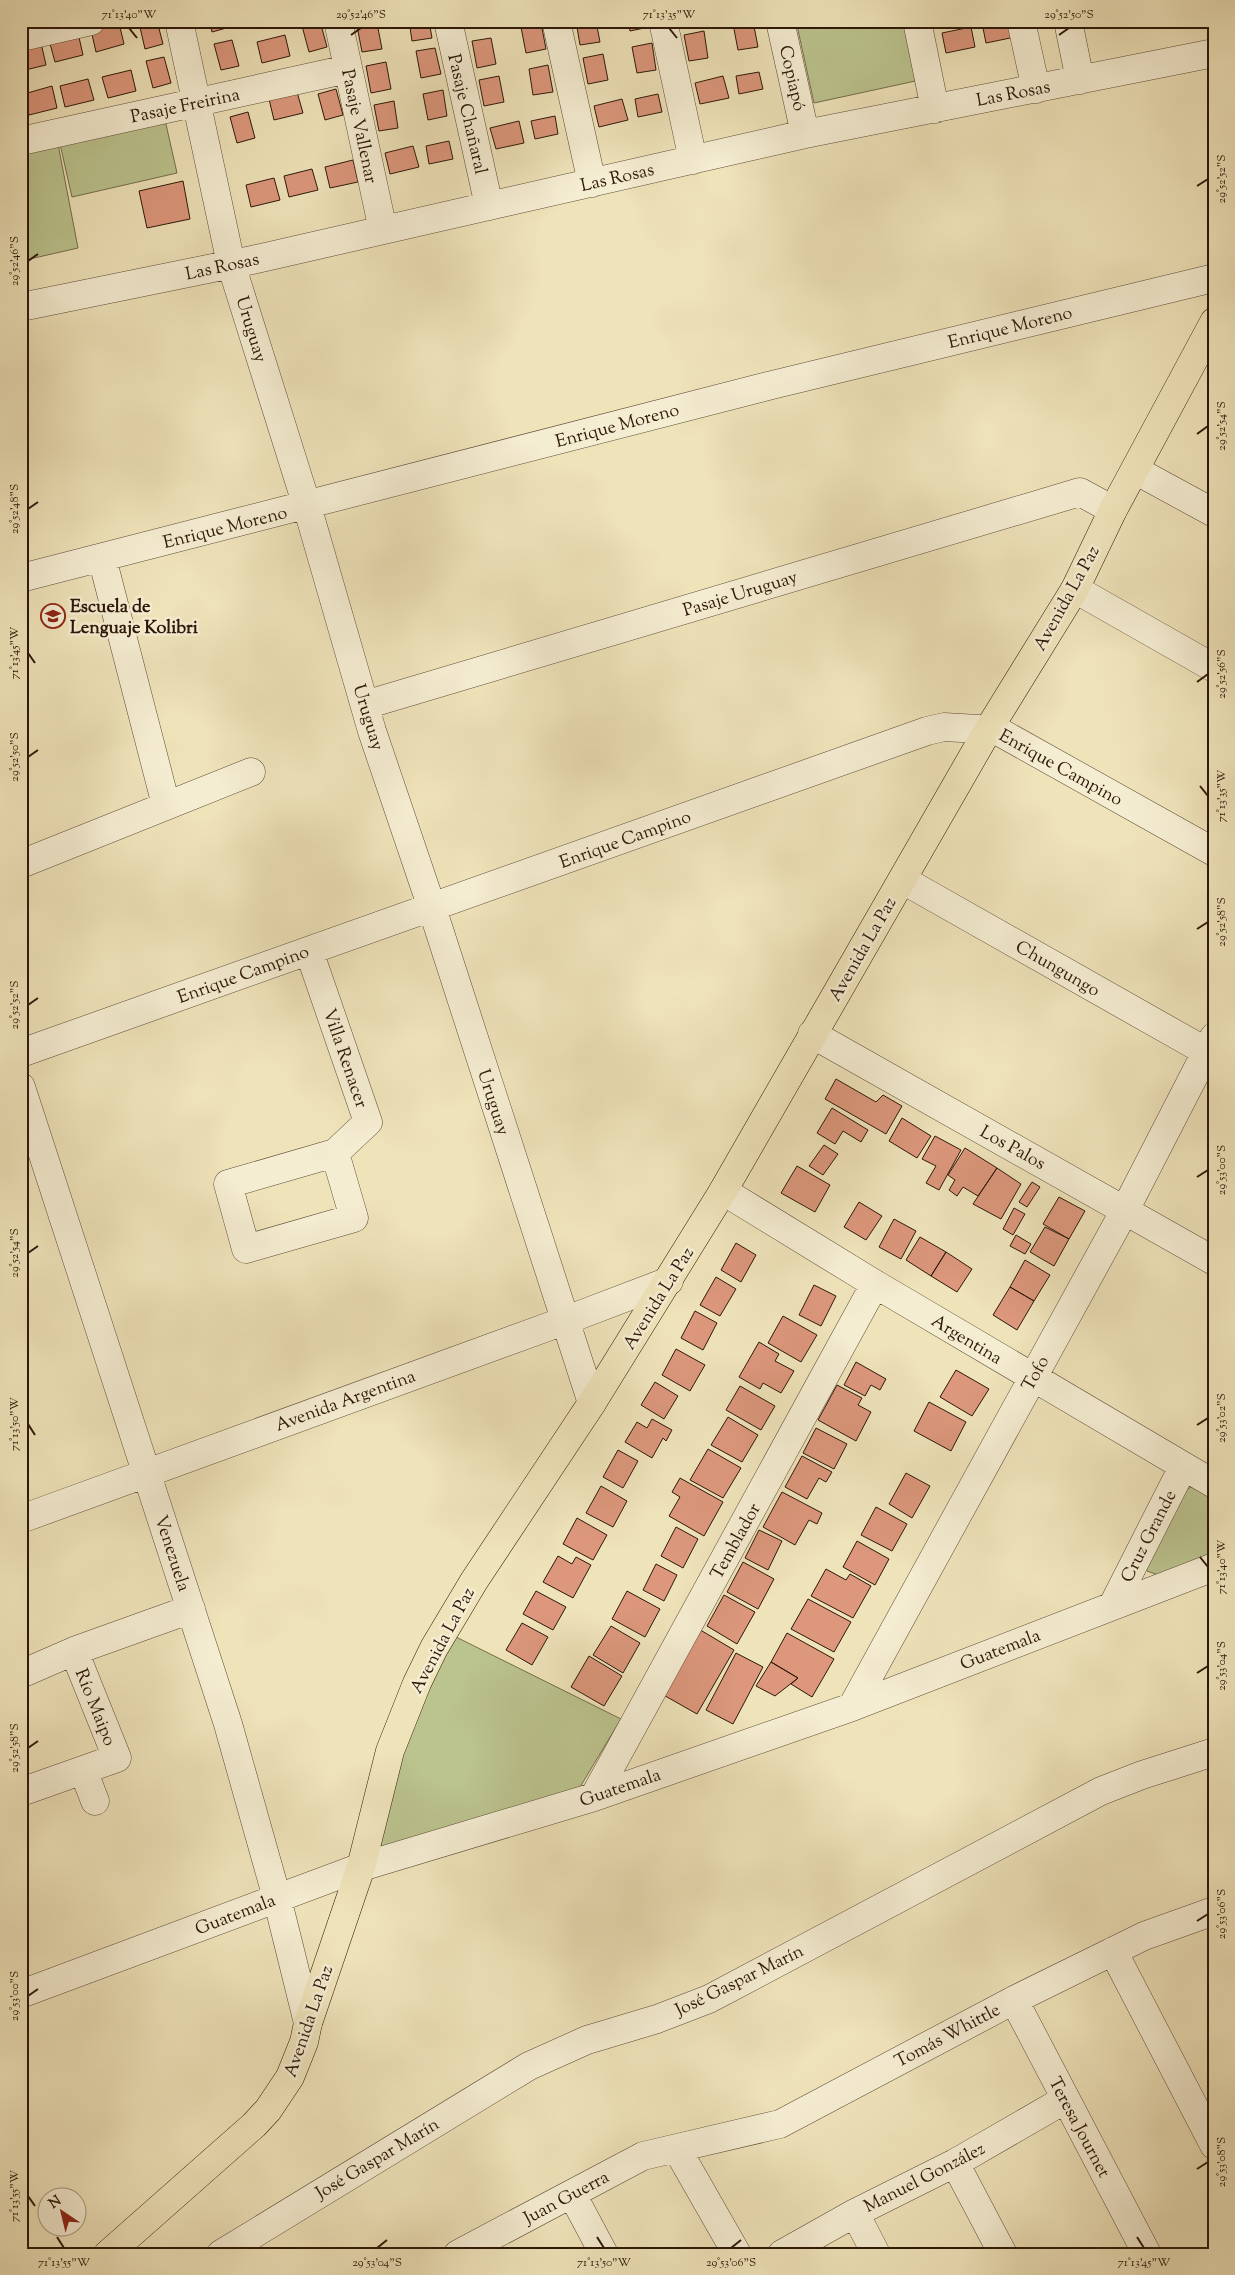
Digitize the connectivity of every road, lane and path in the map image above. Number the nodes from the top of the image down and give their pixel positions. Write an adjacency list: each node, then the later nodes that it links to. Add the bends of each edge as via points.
1 (90, 21): 11 (street)
2 (179, 21): 16 (street, Uruguay)
3 (338, 21): 13 (street, Pasaje Vallenar)
4 (448, 21): 22 (street, Pasaje Chañaral)
5 (556, 21): 21 (street)
6 (663, 21): 20 (street)
7 (780, 21): 18 (street, Copiapó)
8 (917, 21): 17 (street)
9 (1021, 21): 15 (street)
10 (1068, 21): 14 (street)
11 (21, 37)
12 (1214, 53): 14 (street, Las Rosas)
13 (348, 69): 16 (street, Pasaje Freirina); 23 (street, Pasaje Vallenar)
14 (1080, 80): 15 (street, Las Rosas)
15 (1036, 89): 17 (street, Las Rosas)
16 (196, 103): 19 (street, Pasaje Freirina); 24 (street, Uruguay)
17 (935, 109): 18 (street, Las Rosas)
18 (805, 134): 20 (street, Las Rosas)
19 (21, 142)
20 (693, 160): 21 (street, Las Rosas)
21 (592, 183): 22 (street, Las Rosas)
22 (489, 206): 23 (street, Las Rosas)
23 (383, 230): 24 (street, Las Rosas)
24 (231, 264): 26 (street, Las Rosas); 29 (street, Uruguay)
25 (1214, 278): 29 (street, Enrique Moreno, via 763,388)
26 (21, 307)
27 (1211, 332): 28 (main road, Avenida La Paz)
28 (1135, 470): 30 (main road, Avenida La Paz); 31 (street)
29 (307, 506): 32 (street, Enrique Moreno); 36 (street, Uruguay)
30 (1113, 510): 34 (main road, Avenida La Paz); 36 (street, Pasaje Uruguay, via 1080,492)
31 (1214, 513)
32 (102, 558): 33 (street, Enrique Moreno); 39 (street)
33 (21, 578)
34 (1075, 589): 35 (street); 37 (main road, Avenida La Paz)
35 (1214, 668)
36 (365, 705): 43 (street, Uruguay)
37 (988, 730): 40 (street, Enrique Campino, via 996,730); 42 (main road, Avenida La Paz); 43 (street, Enrique Campino, via 944,727 927,731)
38 (251, 772): 39 (street)
39 (166, 805): 41 (street)
40 (1214, 852)
41 (21, 864)
42 (903, 880): 45 (main road, Avenida La Paz); 46 (street, Chungungo)
43 (432, 908): 44 (street, Enrique Campino); 55 (street, Uruguay)
44 (310, 951): 47 (street, Enrique Campino); 49 (street, Villa Renacer, via 368,1122)
45 (812, 1034): 50 (main road, Avenida La Paz); 51 (street, Los Palos)
46 (1211, 1048): 51 (street, Tofo)
47 (21, 1053)
48 (21, 1087): 59 (street, Venezuela)
49 (335, 1153): 49 (street, Villa Renacer, via 228,1184 246,1249 354,1218)
50 (723, 1191): 53 (main road, Avenida La Paz); 54 (street, Argentina)
51 (1125, 1210): 52 (street, Los Palos); 56 (street, Tofo)
52 (1214, 1261)
53 (669, 1280): 55 (street, Avenida Argentina); 57 (main road, Avenida La Paz)
54 (875, 1284): 56 (street, Argentina); 71 (street, Temblador)
55 (564, 1321): 57 (street, Uruguay); 59 (street, Avenida Argentina)
56 (1032, 1378): 58 (street, Argentina); 67 (street, Tofo)
57 (592, 1404): 73 (main road, Avenida La Paz, via 474,1581 434,1648 390,1751)
58 (1184, 1468): 60 (street, Argentina); 63 (street, Cruz Grande)
59 (146, 1472): 61 (street, Avenida Argentina); 64 (street, Venezuela)
60 (1214, 1484)
61 (21, 1519)
62 (1214, 1567): 63 (street, Guatemala)
63 (1113, 1605): 67 (street, Guatemala)
64 (191, 1609): 65 (street, Río Maipo); 74 (street, Venezuela, via 228,1724)
65 (74, 1651): 66 (street, Río Maipo); 69 (street, Río Maipo, via 117,1758)
66 (21, 1674)
67 (852, 1707): 71 (street, Guatemala)
68 (1214, 1752): 88 (street, José Gaspar Marín, via 1142,1774 1086,1798 709,1999 588,2040 536,2062)
69 (83, 1770): 70 (street, Río Maipo); 72 (street)
70 (21, 1792)
71 (594, 1797): 73 (street, Guatemala)
72 (95, 1801)
73 (361, 1867): 74 (street, Guatemala); 79 (main road, Avenida La Paz)
74 (277, 1898): 77 (street, Guatemala); 79 (street, Venezuela)
75 (1214, 1911): 76 (street, Tomás Whittle, via 1144,1936)
76 (1113, 1951): 78 (street, Tomás Whittle); 81 (street)
77 (21, 1994)
78 (1014, 2000): 80 (street, Teresa Journet); 82 (street, Tomás Whittle, via 780,2124)
79 (308, 2023): 87 (main road, Avenida La Paz, via 290,2077 268,2110)
80 (1066, 2099): 83 (street, Manuel González); 94 (street, Teresa Journet)
81 (1214, 2144)
82 (677, 2149): 84 (street, Juan Guerra, via 643,2156); 90 (street)
83 (955, 2163): 85 (street, Manuel González); 93 (street)
84 (572, 2194): 86 (street, Juan Guerra); 89 (street)
85 (855, 2213): 91 (street, Manuel González); 92 (street)
86 (475, 2250)
87 (108, 2254)
88 (220, 2254)
89 (604, 2254)
90 (737, 2254)
91 (782, 2254)
92 (876, 2254)
93 (1003, 2254)
94 (1147, 2254)

